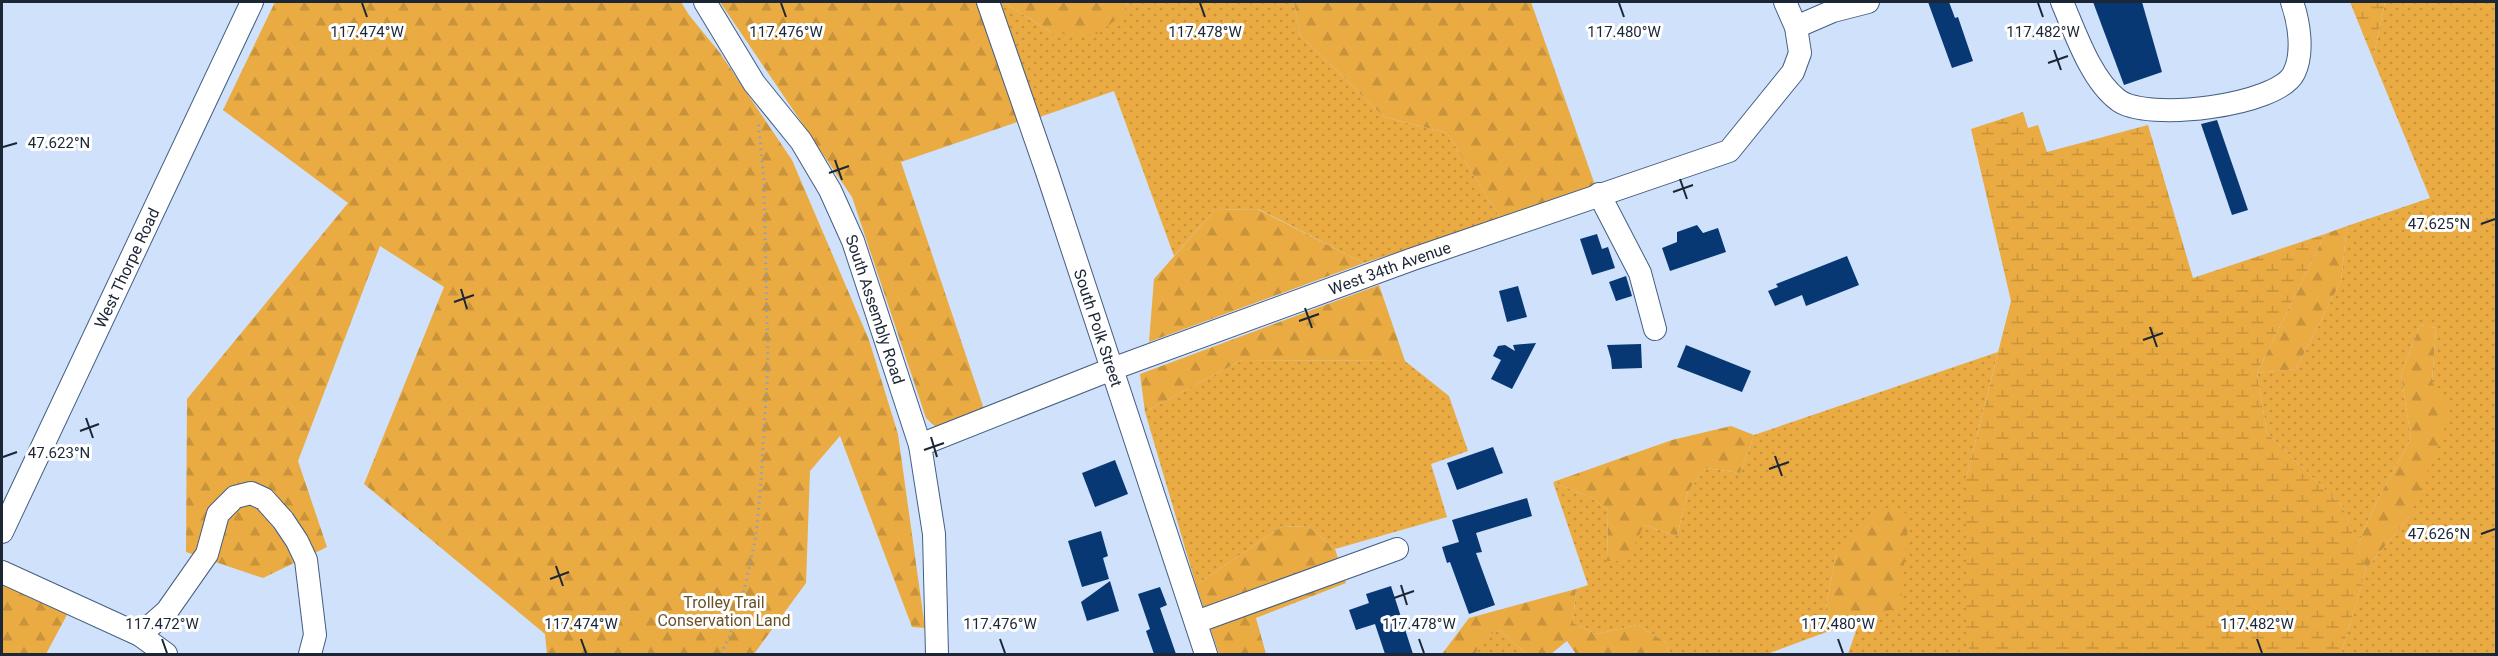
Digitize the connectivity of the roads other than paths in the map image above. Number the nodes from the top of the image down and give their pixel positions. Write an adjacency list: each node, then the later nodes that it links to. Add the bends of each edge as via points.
1 (252, 2): 13 (street, West Thorpe Road)
2 (705, 2): 12 (street, South Assembly Road, via 753,83 801,141 830,190 854,241)
3 (988, 2): 11 (street, South Polk Street)
4 (1785, 2): 8 (street)
5 (1868, 2): 8 (street)
6 (2062, 2): 7 (street, via 2081,47 2106,90 2119,102 2155,112 2204,108 2276,90 2294,75 2300,56)
7 (2292, 2)
8 (1796, 27): 9 (street, West 34th Avenue, via 1800,52 1793,72 1729,151)
9 (1599, 194): 10 (street, via 1640,273); 11 (street, West 34th Avenue)
10 (1655, 329)
11 (1112, 369): 12 (street, West 34th Avenue); 16 (street, South Polk Street)
12 (920, 445): 20 (street, South Assembly Road, via 934,534)
13 (2, 532)
14 (1397, 549): 16 (street)
15 (2, 572): 17 (street)
16 (1196, 622): 21 (street, South Polk Street)
17 (140, 635): 18 (street); 19 (street, via 167,611 207,554 218,514 235,497 251,493 264,499 283,520 306,560 315,635)
18 (166, 654)
19 (310, 654)
20 (937, 654)
21 (1206, 654)

